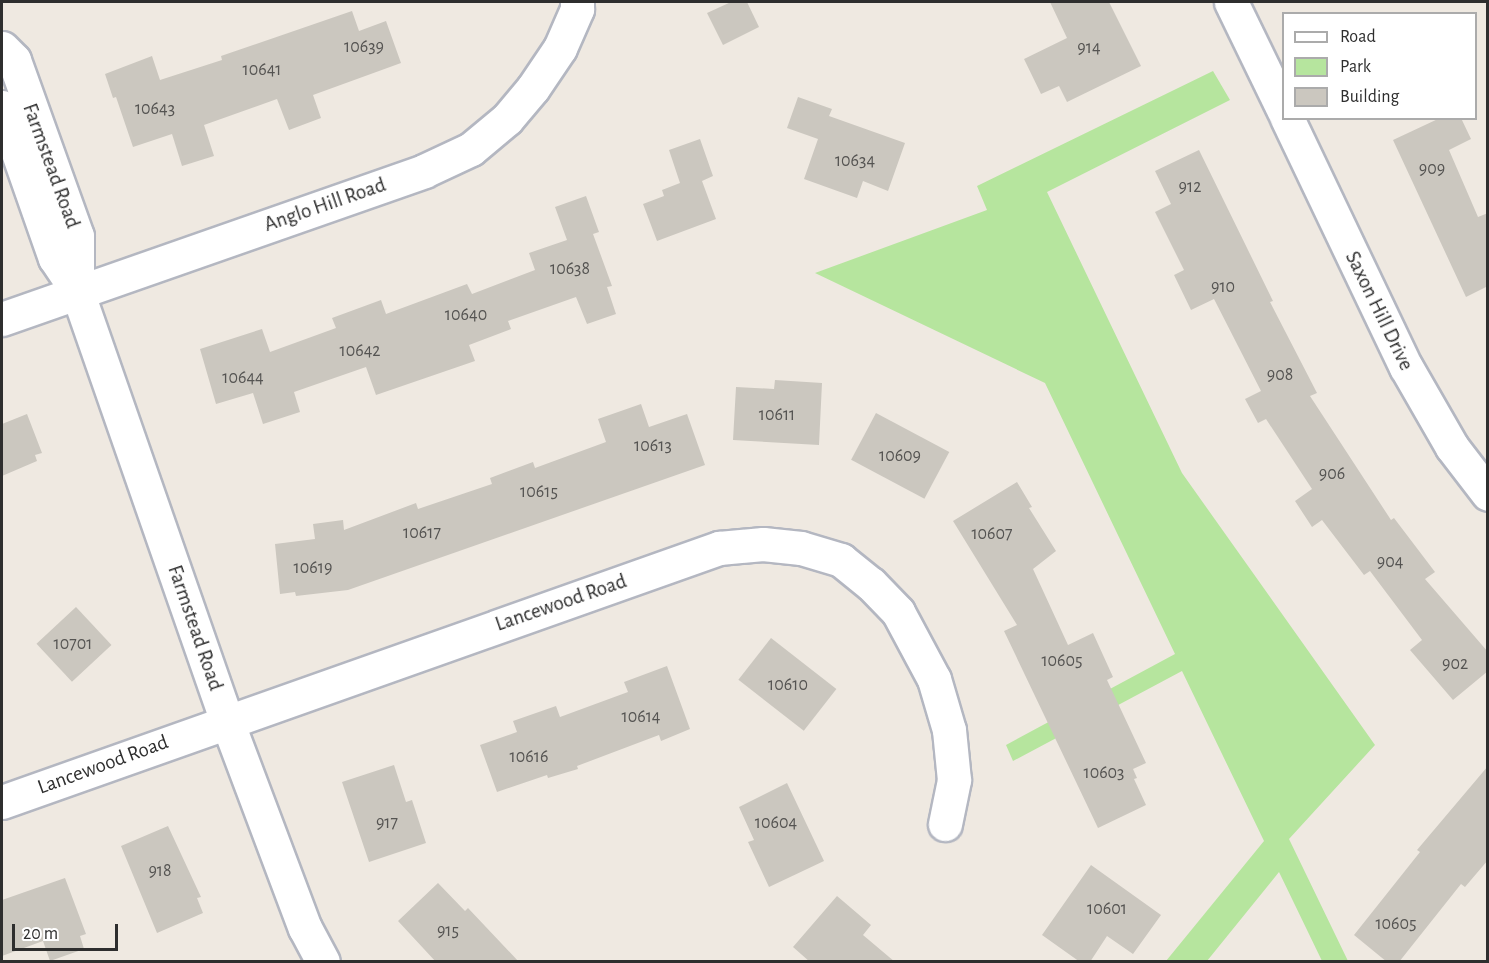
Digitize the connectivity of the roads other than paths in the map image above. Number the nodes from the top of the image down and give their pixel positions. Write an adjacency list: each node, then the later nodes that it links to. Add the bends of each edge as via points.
1 (577, 2): 7 (street, Anglo Hill Road, via 560,48 533,88 507,119 471,149 424,171)
2 (1231, 2): 5 (street)
3 (2, 48): 7 (street, Farmstead Road, via 14,60 77,236)
4 (2, 107): 7 (street, Farmstead Road, via 55,258)
5 (1282, 107)
6 (1288, 120): 9 (street, Saxon Hill Drive, via 1406,367 1452,447)
7 (77, 291): 8 (street, Anglo Hill Road); 10 (street, Farmstead Road)
8 (2, 319)
9 (1488, 494)
10 (227, 721): 11 (street, Lancewood Road); 12 (street, Lancewood Road, via 719,548 763,544 801,548 841,560 871,584 898,612 934,679 949,730 954,780); 13 (street, Farmstead Road, via 305,928)
11 (2, 802)
12 (945, 825)
13 (323, 962)

